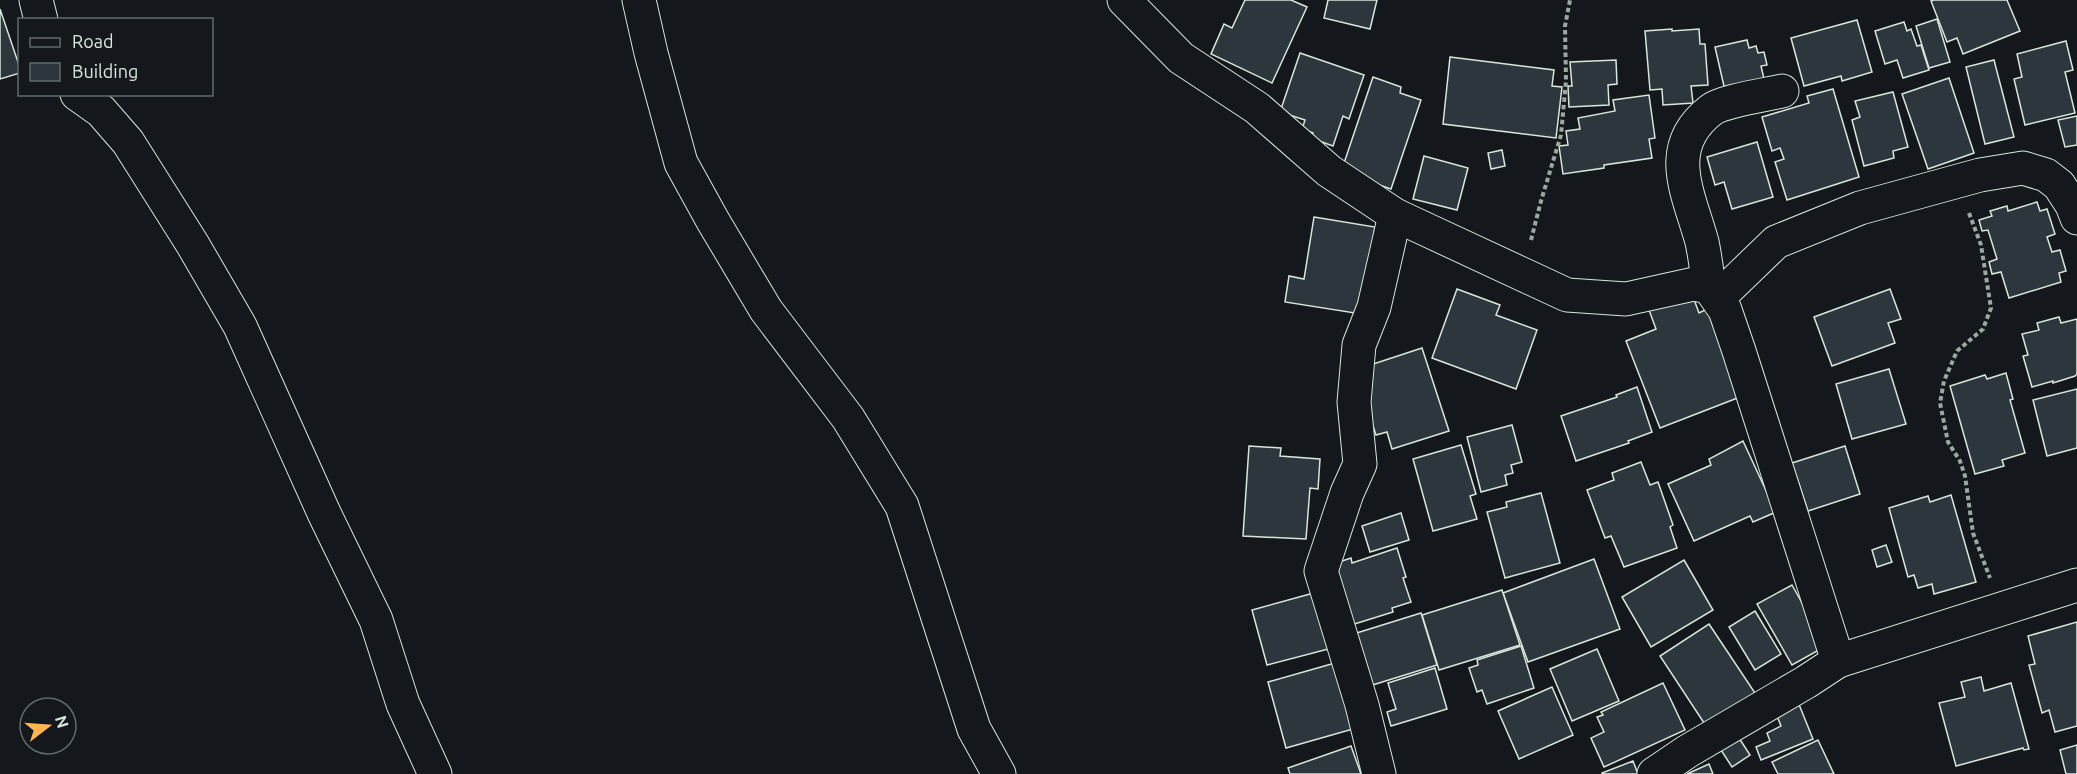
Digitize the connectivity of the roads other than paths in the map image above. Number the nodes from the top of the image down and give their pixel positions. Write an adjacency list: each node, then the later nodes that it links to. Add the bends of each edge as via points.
1 (36, 0): 4 (street)
2 (639, 0): 13 (street, via 681,163 766,310 848,418 902,506 974,729)
3 (1124, 0): 7 (street, via 1181,58 1257,108 1329,171)
4 (40, 18)
5 (1782, 92): 9 (street, via 1712,109 1686,136 1682,160 1686,193)
6 (80, 96): 12 (street, via 100,111 128,142 240,326 376,620 403,704)
7 (1395, 215): 9 (street, via 1568,295 1626,299 1694,284); 14 (street, via 1374,307 1359,345 1354,402 1360,464 1321,571)
8 (2077, 218): 9 (street, via 2059,185 2046,175 2023,168 1959,180 1860,208 1776,242)
9 (1714, 293): 11 (street, via 1725,309)
10 (2077, 585): 11 (street)
11 (1838, 661): 15 (street)
12 (435, 774)
13 (999, 774)
14 (1379, 774)
15 (1654, 774)

